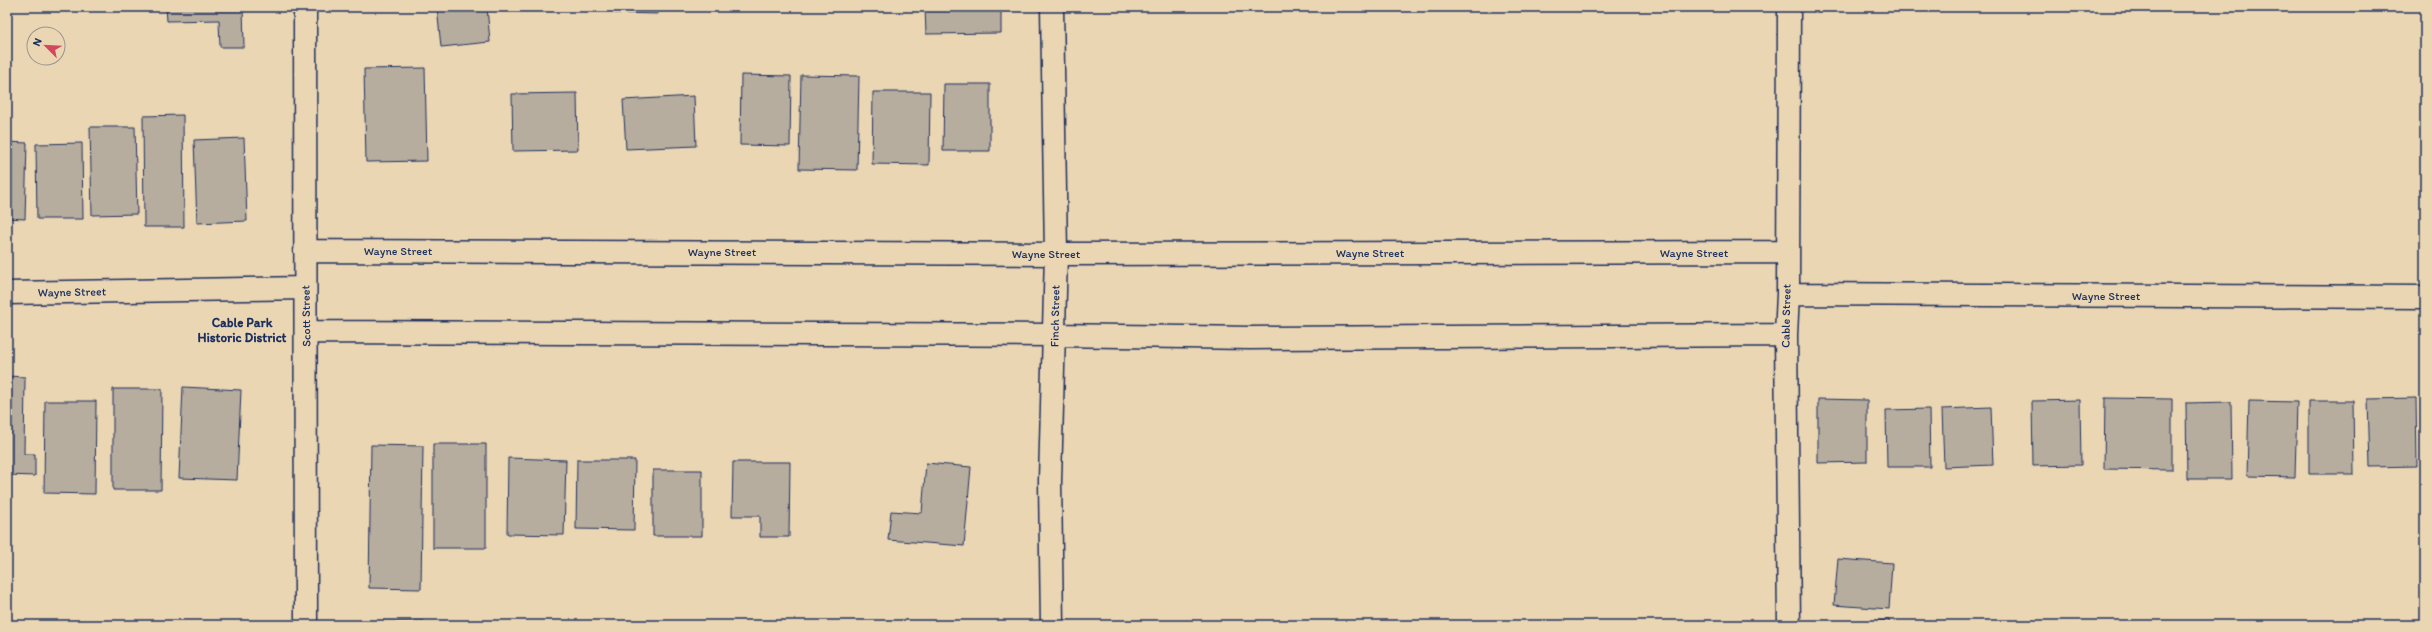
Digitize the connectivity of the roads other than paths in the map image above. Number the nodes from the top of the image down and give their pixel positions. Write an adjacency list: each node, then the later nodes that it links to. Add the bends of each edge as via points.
1 (305, 7): 4 (street, Scott Street)
2 (1052, 7): 6 (street, Finch Street)
3 (1789, 7): 5 (street, Cable Street)
4 (305, 251): 6 (street, Wayne Street); 7 (street, Scott Street)
5 (1786, 252): 6 (street, Wayne Street); 9 (street, Cable Street)
6 (1056, 254): 12 (street, Finch Street)
7 (305, 288): 8 (street, Wayne Street); 11 (street, Scott Street)
8 (7, 293)
9 (1788, 294): 10 (street, Wayne Street); 13 (street, Cable Street)
10 (2425, 298)
11 (306, 332): 12 (street); 14 (street, Scott Street)
12 (1055, 335): 13 (street, via 1250,338); 15 (street, Finch Street, via 1050,481)
13 (1786, 335): 16 (street, Cable Street)
14 (306, 625)
15 (1052, 625)
16 (1789, 625)

